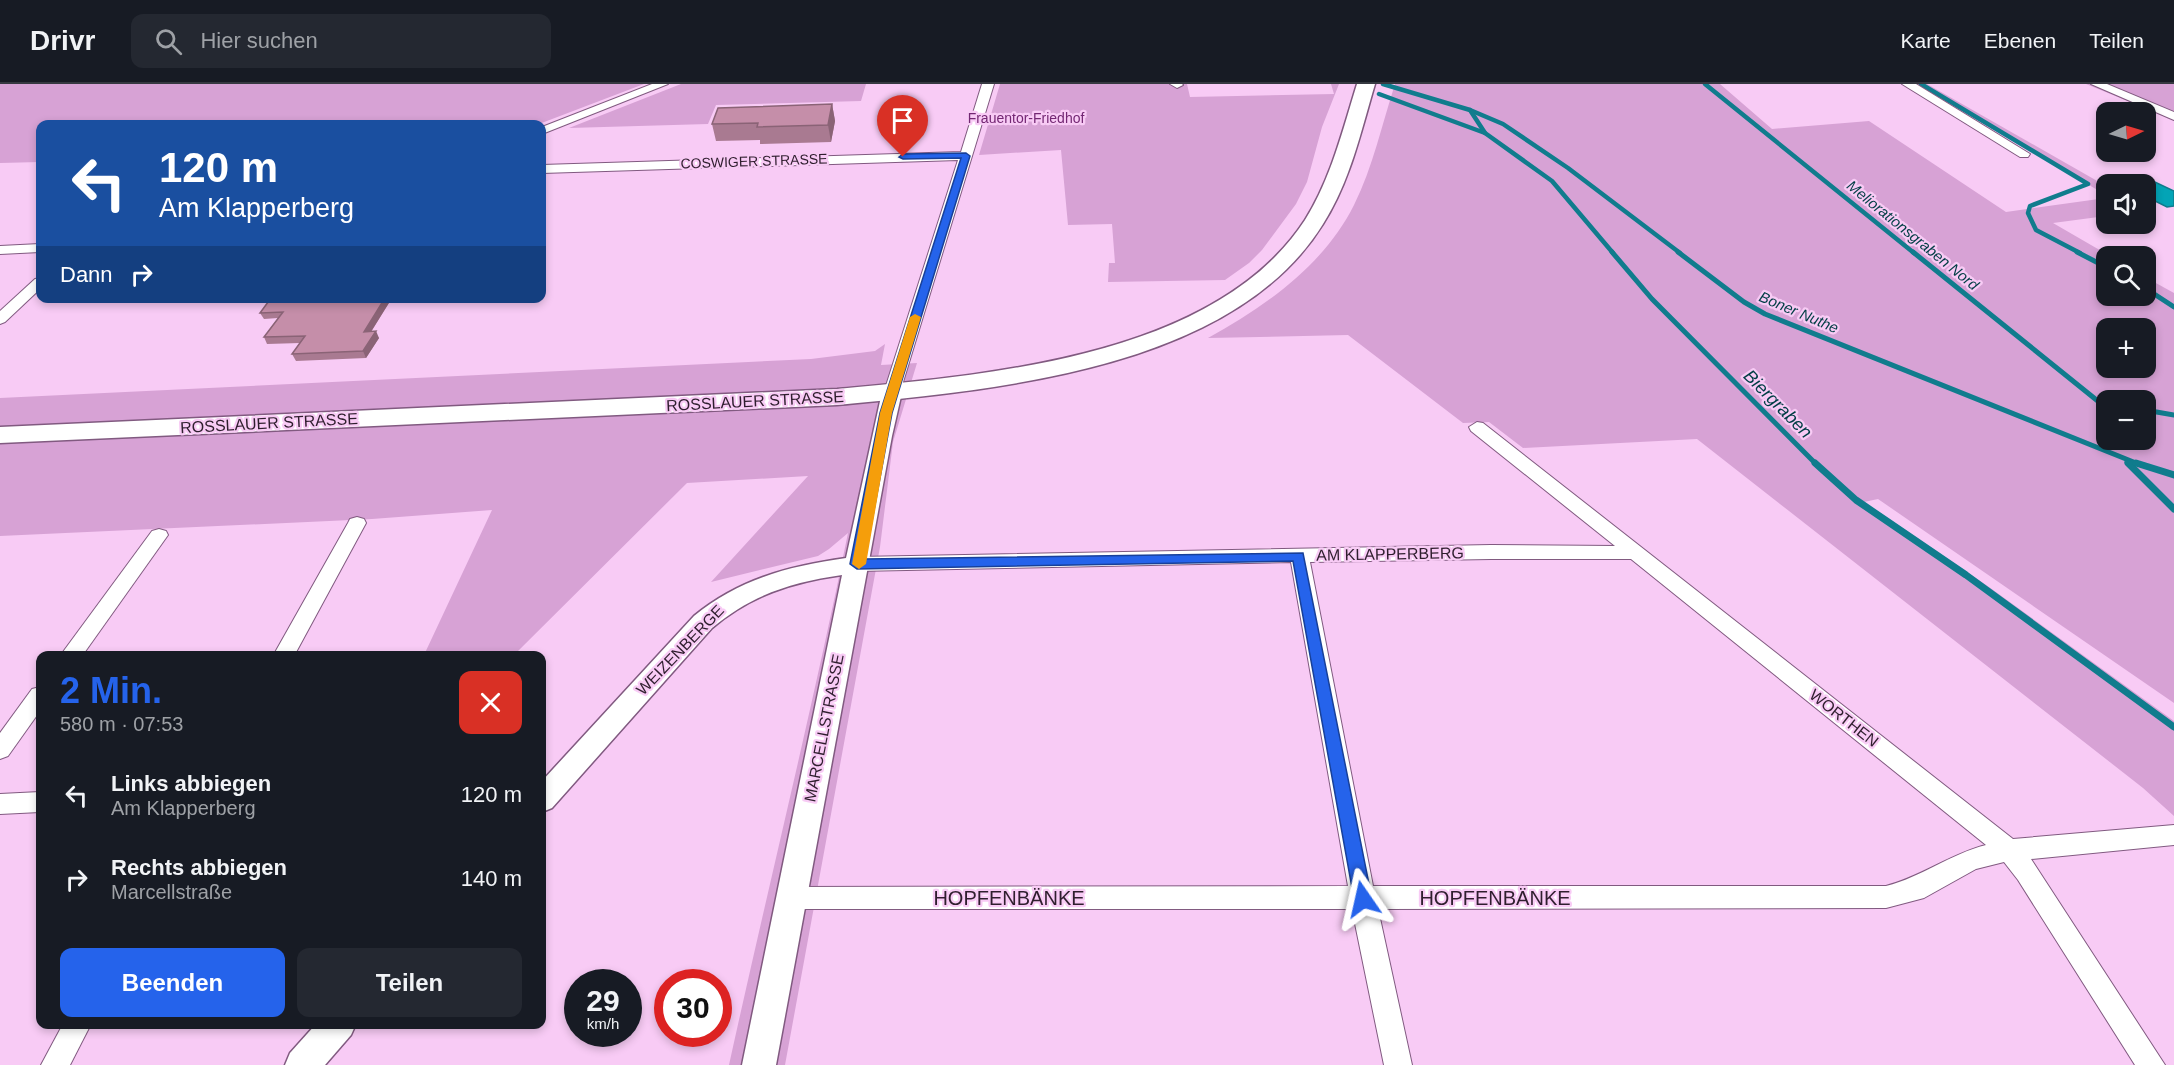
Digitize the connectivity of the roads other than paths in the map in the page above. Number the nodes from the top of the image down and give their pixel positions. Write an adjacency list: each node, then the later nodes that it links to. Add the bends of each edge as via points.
1 (662, 84): 7 (street)
2 (988, 84): 9 (street)
3 (1366, 84): 15 (main road, ROSSLAUER STRASSE, via 1335,178 1313,223 1275,269 1234,299 1183,327 1091,359 998,379)
4 (1908, 84): 8 (street)
5 (2097, 84): 6 (street)
6 (2174, 116)
7 (546, 129)
8 (2024, 154)
9 (966, 156): 10 (street, COSWIGER STRASSE); 15 (street)
10 (546, 169)
11 (36, 248): 12 (street)
12 (0, 250)
13 (36, 286): 14 (street)
14 (0, 319)
15 (892, 392): 17 (main road, ROSSLAUER STRASSE, via 637,408); 22 (street, MARCELLSTRASSE)
16 (1478, 427): 20 (street, WORTHEN)
17 (0, 435)
18 (357, 523): 24 (street)
19 (159, 535): 23 (street)
20 (1635, 553): 21 (street, AM KLAPPERBERG); 31 (street, WORTHEN)
21 (1299, 556): 22 (street, AM KLAPPERBERG); 33 (street)
22 (857, 564): 27 (street, WEIZENBERGE, via 780,579 731,598 703,622); 32 (street, MARCELLSTRASSE)
23 (74, 651)
24 (286, 651)
25 (36, 700): 26 (street)
26 (0, 750)
27 (546, 796)
28 (36, 802): 29 (street)
29 (0, 804)
30 (2174, 835): 31 (street, HOPFENBÄNKE)
31 (2009, 850): 33 (street, HOPFENBÄNKE, via 1970,860 1915,890 1886,897); 40 (street, WORTHEN)
32 (792, 898): 33 (street, HOPFENBÄNKE); 38 (street, MARCELLSTRASSE)
33 (1363, 899): 39 (street)
34 (75, 1029): 36 (street)
35 (334, 1029): 37 (street)
36 (55, 1065)
37 (302, 1065)
38 (759, 1065)
39 (1398, 1065)
40 (2151, 1065)

